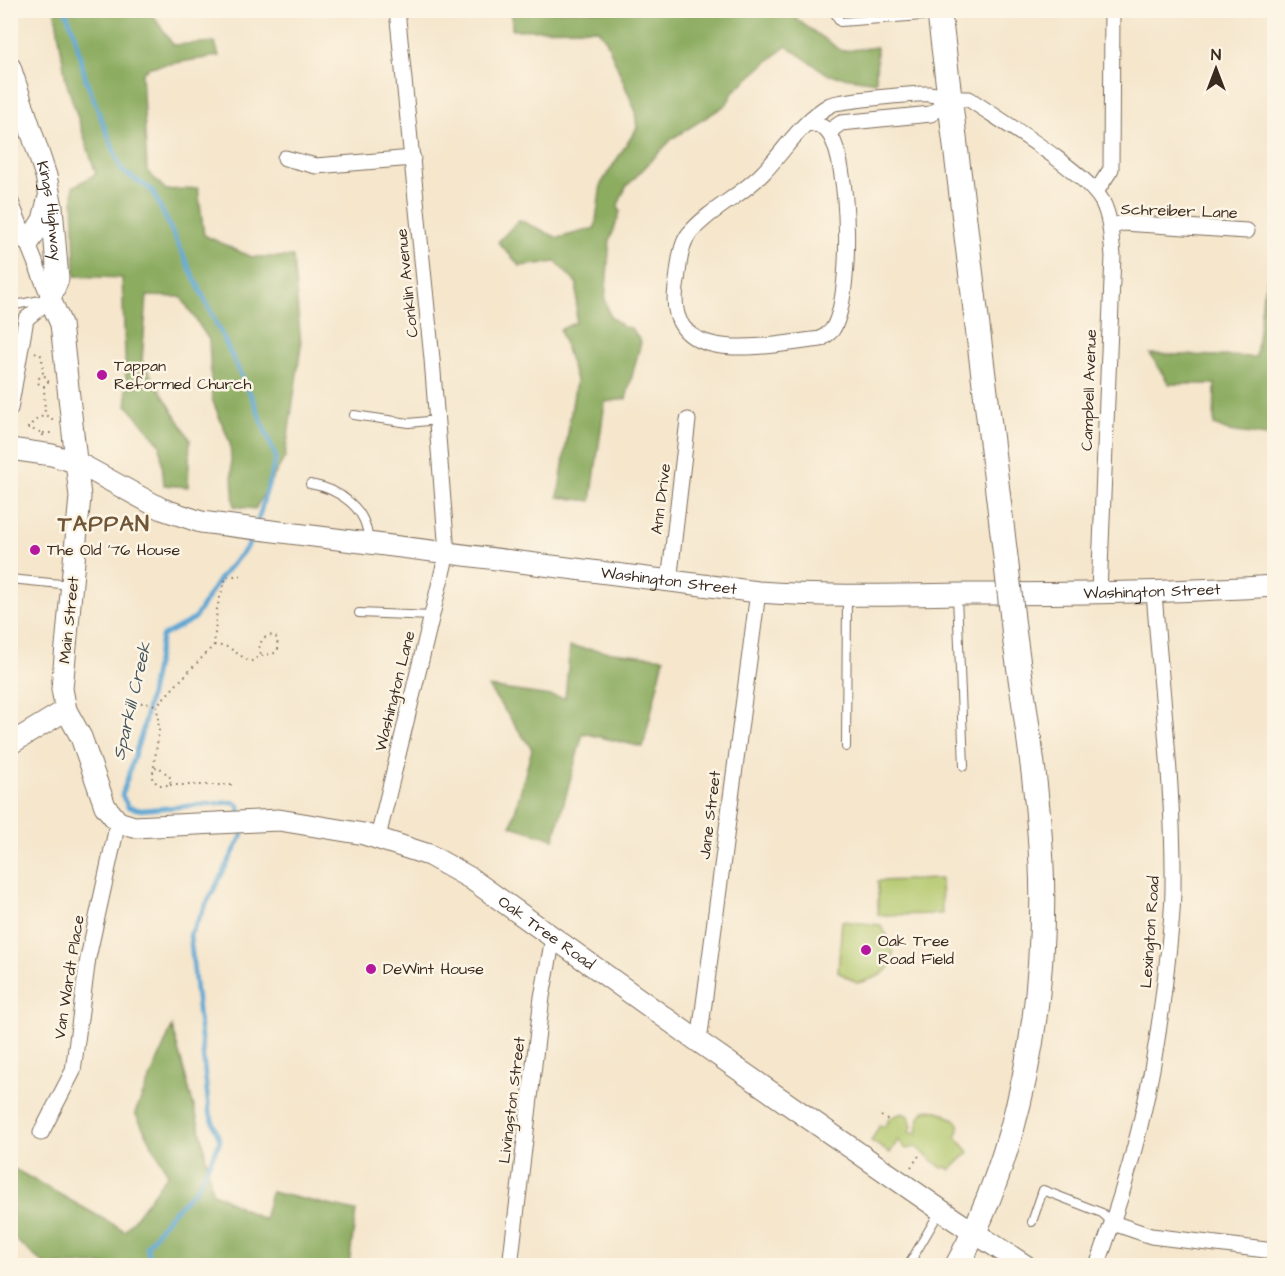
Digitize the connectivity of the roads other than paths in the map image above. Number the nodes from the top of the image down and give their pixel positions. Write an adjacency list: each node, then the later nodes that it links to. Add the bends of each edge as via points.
1 (397, 10): 10 (street, Conklin Avenue)
2 (833, 10): 4 (lane, via 840,22)
3 (1112, 10): 11 (street, via 1112,169)
4 (940, 13): 6 (main road)
5 (10, 67): 12 (street, Kings Highway)
6 (950, 100): 7 (street, Campbell Avenue, via 929,94 832,103); 8 (street, via 931,114 841,123); 11 (street, Campbell Avenue, via 969,99 1074,172); 51 (main road, bridge, via 1042,886 1041,954 1033,1028 1018,1102)
7 (808, 123): 8 (street); 8 (street, Campbell Avenue, via 762,174 687,236 674,300 679,321 695,339 716,347 738,348 821,339 832,330 847,260 846,207 840,158)
8 (828, 132)
9 (285, 158): 10 (street, via 316,166)
10 (413, 158): 21 (street, Conklin Avenue)
11 (1096, 192): 14 (street, Campbell Avenue)
12 (49, 194): 16 (street, via 43,220); 17 (street, Kings Highway, via 58,279)
13 (10, 200): 16 (street)
14 (1110, 227): 15 (street, Schreiber Lane, via 1123,223); 33 (street, Campbell Avenue, via 1113,256)
15 (1247, 231)
16 (29, 242): 17 (street)
17 (50, 298): 18 (lane); 19 (street, via 26,319); 24 (street, via 61,324)
18 (10, 306)
19 (10, 409)
20 (354, 415): 21 (lane, via 409,423)
21 (437, 420): 27 (street, Conklin Avenue)
22 (688, 420): 29 (street, Ann Drive)
23 (10, 449): 24 (street, Washington Street)
24 (78, 463): 26 (street, Washington Street, via 162,509 201,522); 30 (street, Main Street, via 80,497)
25 (310, 484): 26 (lane, via 327,487 359,510 368,526)
26 (368, 543): 27 (street, Washington Street)
27 (447, 553): 29 (street, Washington Street); 38 (street, Washington Lane)
28 (10, 579): 30 (lane)
29 (669, 582): 32 (street, Washington Street)
30 (72, 586): 39 (street, Main Street, via 62,689)
31 (1275, 586): 34 (street, Washington Street)
32 (758, 592): 36 (street, Washington Street); 46 (street, Jane Street)
33 (1099, 592): 34 (street, Washington Street); 35 (street, Washington Street)
34 (1154, 592): 50 (street, Lexington Road, via 1173,887 1167,965 1146,1108)
35 (957, 594): 36 (street, Washington Street); 42 (lane)
36 (847, 596): 41 (lane)
37 (359, 613): 38 (lane)
38 (432, 616): 44 (street, Washington Lane)
39 (66, 710): 40 (street); 43 (street, via 77,725 105,806)
40 (10, 744)
41 (846, 747)
42 (964, 766)
43 (118, 822): 44 (street, Oak Tree Road, via 134,827 257,819 298,822); 47 (street, Van Wardt Place, via 88,958 73,1071)
44 (378, 837): 45 (street, Oak Tree Road, via 446,864)
45 (552, 938): 46 (street, Oak Tree Road); 53 (street, Livingston Street)
46 (699, 1042): 48 (street, Oak Tree Road)
47 (41, 1133)
48 (941, 1209): 51 (street, Oak Tree Road); 54 (lane)
49 (1032, 1221): 50 (lane, via 1043,1190 1102,1214)
50 (1113, 1223): 52 (street, via 1151,1236); 57 (street, Lexington Road)
51 (974, 1231): 55 (main road); 56 (street, Oak Tree Road)
52 (1275, 1251)
53 (510, 1266)
54 (909, 1266)
55 (957, 1266)
56 (1026, 1266)
57 (1097, 1266)

